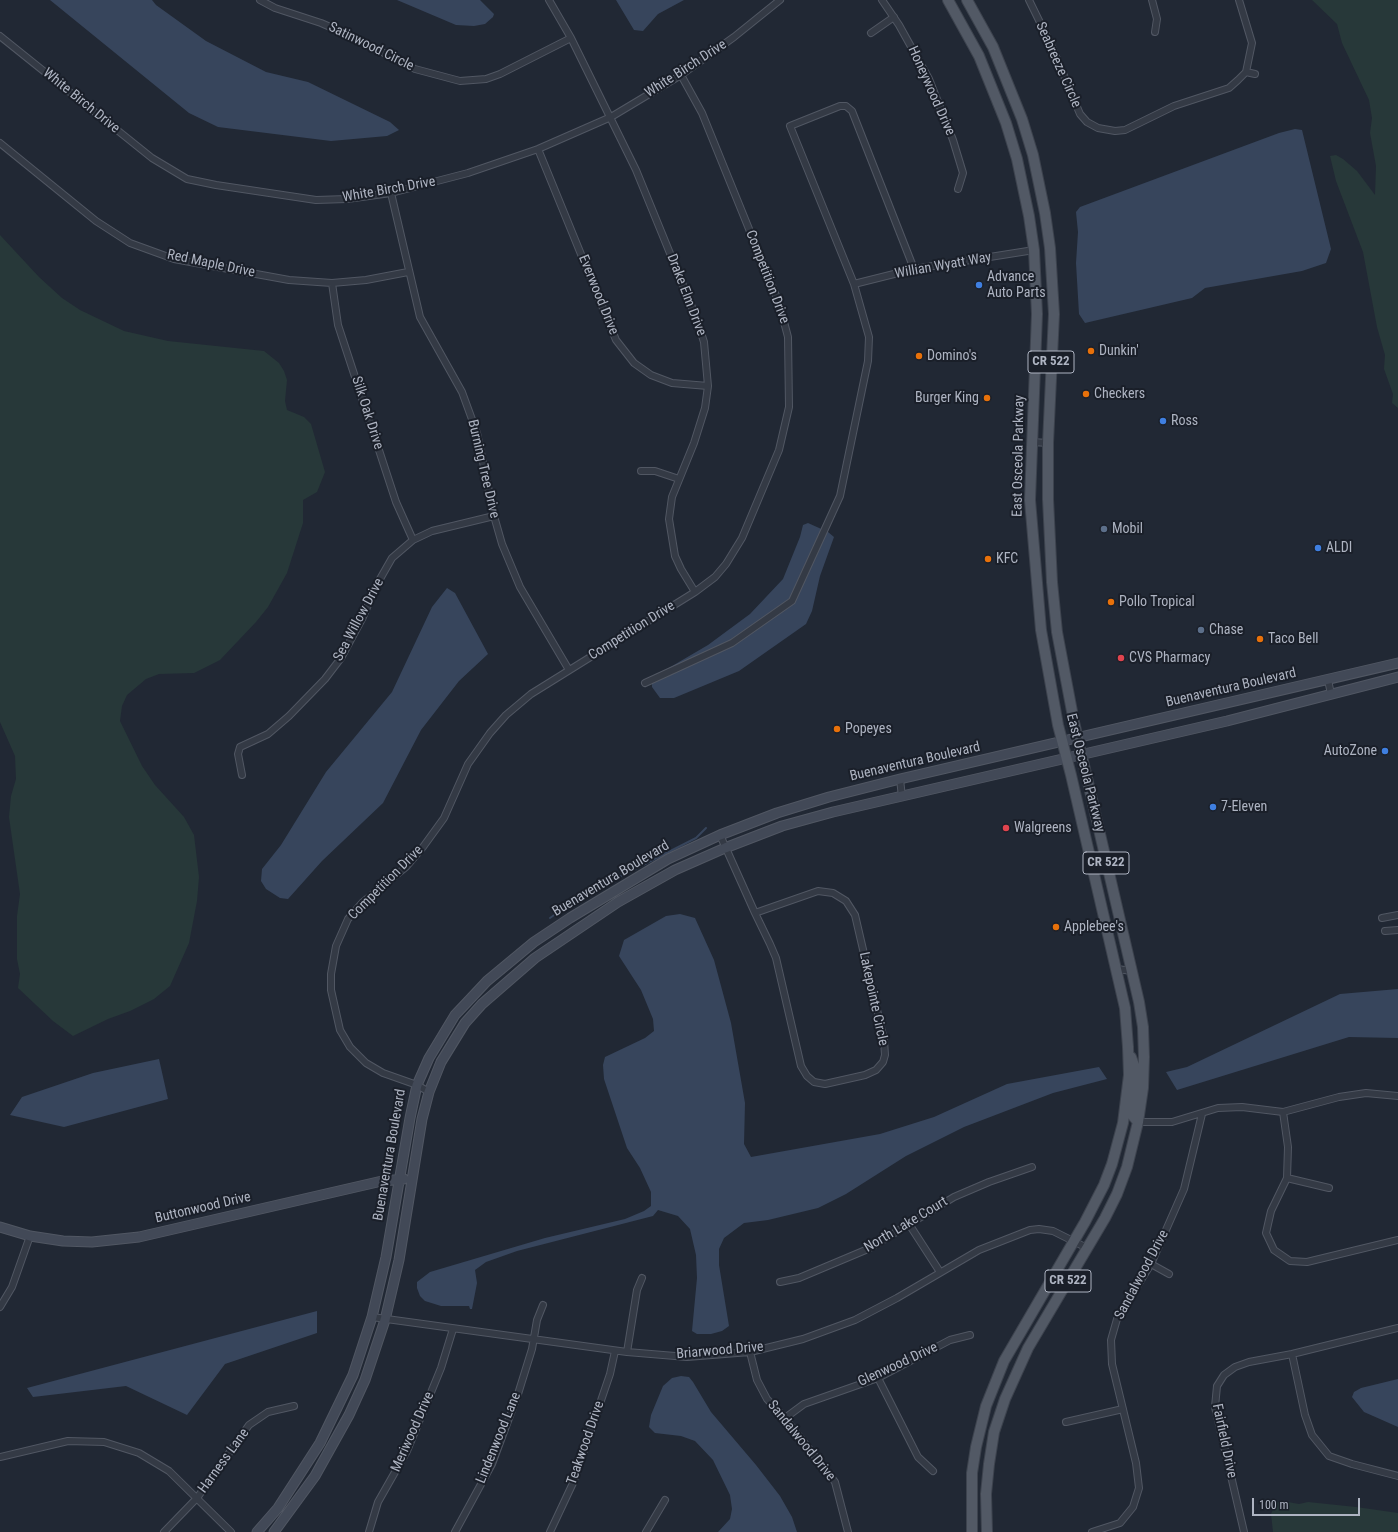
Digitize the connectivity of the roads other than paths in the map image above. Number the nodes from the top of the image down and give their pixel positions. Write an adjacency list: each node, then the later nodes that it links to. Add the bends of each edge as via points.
1 (260, 0): 14 (street, Satinwood Circle, via 351,36 414,69 460,81 486,79 500,74)
2 (549, 0): 14 (street)
3 (882, 0): 10 (street, Honeywood Drive)
4 (948, 0): 23 (main road, East Osceola Parkway / CR 522, via 979,56 1006,123 1024,188)
5 (967, 0): 30 (main road, East Osceola Parkway / CR 522, via 1007,78 1033,155 1046,213 1054,314)
6 (1029, 0): 15 (street, Seabreeze Circle, via 1080,114 1087,122 1098,128 1126,130 1174,106 1229,88)
7 (1152, 0): 11 (street, via 1157,19)
8 (1239, 0): 15 (street, via 1252,43)
9 (777, 1): 17 (street, White Birch Drive, via 734,37)
10 (894, 17): 12 (street); 21 (street, Honeywood Drive, via 929,79 953,140 963,173)
11 (1155, 32)
12 (871, 33)
13 (0, 36): 22 (street, White Birch Drive, via 152,158 187,179 316,200)
14 (571, 38): 18 (street)
15 (1246, 72): 16 (street)
16 (1255, 74)
17 (681, 75): 18 (street, White Birch Drive); 35 (street, Competition Drive, via 702,113 779,303 788,337 790,366 789,407 779,450 758,502 742,538 726,564 715,577)
18 (611, 117): 20 (street, White Birch Drive); 28 (street, Drake Elm Drive, via 636,170 696,317 704,342)
19 (0, 143): 26 (street, Red Maple Drive, via 96,221 130,242 174,259 202,265 289,280)
20 (538, 149): 22 (street, White Birch Drive, via 468,173); 28 (street, Everwood Drive, via 616,340 634,363 651,375 672,383)
21 (958, 188)
22 (391, 193): 25 (street, Burning Tree Drive)
23 (1034, 250): 24 (street, Willian Wyatt Way); 29 (main road, East Osceola Parkway / CR 522, via 1037,327)
24 (914, 269): 27 (street, Willian Wyatt Way); 27 (street, via 852,111 846,106 840,106 790,126)
25 (408, 272): 26 (street, Red Maple Drive); 33 (street, Burning Tree Drive, via 420,317 462,392 477,433)
26 (332, 283): 34 (street, Silk Oak Drive, via 338,325 396,502)
27 (854, 284): 40 (street, via 869,337 868,361 840,496 792,601 732,643)
28 (708, 386): 32 (street, Drake Elm Drive, via 702,420)
29 (1032, 442): 30 (street); 43 (main road, East Osceola Parkway / CR 522, via 1030,500 1036,582 1045,658)
30 (1048, 443): 42 (main road, East Osceola Parkway / CR 522, via 1053,589 1064,673)
31 (641, 471): 32 (street, via 655,471)
32 (679, 479): 35 (street, Drake Elm Drive, via 672,497 669,519 675,556)
33 (494, 516): 34 (street, Sea Willow Drive, via 432,531); 37 (street, Burning Tree Drive, via 502,544 520,587)
34 (413, 540): 46 (street, Sea Willow Drive, via 392,558 341,658 325,679 268,734 240,747 238,754)
35 (695, 592): 37 (street, Competition Drive)
36 (1398, 663): 39 (main road, Buenaventura Boulevard)
37 (569, 670): 59 (street, Competition Drive, via 531,694 506,715 490,733 468,764 444,818 406,866 363,902 348,919 336,946 331,990 340,1030 350,1047 366,1063 378,1071)
38 (1398, 677): 41 (main road, Buenaventura Boulevard)
39 (1328, 680): 41 (street); 42 (main road, Buenaventura Boulevard)
40 (645, 683)
41 (1331, 694): 44 (main road, Buenaventura Boulevard)
42 (1077, 738): 43 (main road, Buenaventura Boulevard); 44 (main road, East Osceola Parkway / CR 522)
43 (1062, 742): 45 (main road, East Osceola Parkway / CR 522); 47 (main road, Buenaventura Boulevard)
44 (1081, 755): 45 (main road, Buenaventura Boulevard); 57 (main road, East Osceola Parkway / CR 522)
45 (1067, 758): 48 (main road, Buenaventura Boulevard); 56 (main road, East Osceola Parkway / CR 522)
46 (242, 775)
47 (900, 779): 48 (street); 49 (main road, Buenaventura Boulevard, via 789,809)
48 (902, 796): 50 (main road, Buenaventura Boulevard, via 782,826)
49 (720, 836): 50 (street, Lakepointe Circle); 59 (main road, Buenaventura Boulevard, via 668,859 634,878 534,942 477,991 455,1015 429,1058)
50 (725, 848): 51 (street, Lakepointe Circle); 60 (main road, Buenaventura Boulevard, via 675,870 618,902 576,929 494,992 466,1023 441,1062)
51 (755, 914): 51 (street, Lakepointe Circle, via 776,958 801,1066 807,1076 814,1082 825,1084 865,1076 876,1070 885,1055 884,1040 855,915 846,901 833,893 818,891)
52 (1398, 915): 53 (street)
53 (1382, 918)
54 (1398, 930): 55 (street)
55 (1385, 931)
56 (1117, 969): 57 (street); 58 (main road, East Osceola Parkway / CR 522, via 1125,1008)
57 (1132, 971): 64 (main road, East Osceola Parkway / CR 522, via 1143,1027 1143,1088)
58 (1128, 1047): 64 (main road, via 1136,1071 1132,1109 1133,1116); 73 (main road, East Osceola Parkway / CR 522, via 1127,1098 1118,1143 1094,1206)
59 (417, 1086): 60 (street, Competition Drive); 67 (main road, Buenaventura Boulevard)
60 (429, 1092): 68 (main road, Buenaventura Boulevard)
61 (1398, 1096): 62 (street, via 1366,1094 1339,1097)
62 (1283, 1112): 63 (street, via 1242,1106 1218,1108); 66 (street, via 1288,1147)
63 (1202, 1114): 64 (street, via 1172,1122); 76 (street, Sandalwood Drive, via 1184,1189)
64 (1138, 1122): 75 (main road, East Osceola Parkway / CR 522, via 1117,1194)
65 (1032, 1167): 70 (street, North Lake Court, via 954,1197)
66 (1287, 1178): 69 (street); 74 (street, via 1271,1211 1266,1234 1274,1250 1290,1261 1307,1262)
67 (399, 1179): 68 (main road, Buttonwood Drive); 72 (main road, Buttonwood Drive, via 139,1237 92,1242); 83 (main road, Buenaventura Boulevard, via 386,1257)
68 (411, 1180): 84 (main road, Buenaventura Boulevard, via 399,1260)
69 (1329, 1188)
70 (909, 1224): 77 (street); 80 (street, North Lake Court, via 868,1249 799,1278)
71 (0, 1228): 72 (main road, Buttonwood Drive)
72 (30, 1236): 82 (street, via 12,1287)
73 (1074, 1240): 75 (street, Briarwood Drive); 77 (street, Briarwood Drive, via 1053,1231 1030,1230 979,1250); 112 (main road, East Osceola Parkway / CR 522, via 1016,1339 986,1406 972,1473)
74 (1398, 1240)
75 (1087, 1248): 113 (main road, East Osceola Parkway / CR 522, via 1028,1348 1005,1399 994,1432 989,1464 986,1494)
76 (1151, 1264): 78 (street); 95 (street, Sandalwood Drive, via 1117,1319 1111,1340 1112,1364)
77 (940, 1272): 91 (street, Briarwood Drive, via 855,1320 803,1339)
78 (1169, 1274)
79 (642, 1278): 90 (street, via 637,1290)
80 (780, 1282)
81 (544, 1305): 88 (street, Lindenwood Lane, via 537,1320)
82 (0, 1306)
83 (372, 1317): 84 (street, Briarwood Drive); 105 (main road, Buenaventura Boulevard, via 352,1375 320,1443 278,1508)
84 (385, 1320): 86 (street, Briarwood Drive); 106 (main road, Buenaventura Boulevard, via 365,1380 337,1438 315,1476)
85 (1398, 1328): 92 (street, Fairfield Drive)
86 (453, 1329): 88 (street, Briarwood Drive); 107 (street, Meriwood Drive, via 441,1368 407,1452 378,1502)
87 (970, 1335): 93 (street, Glenwood Drive, via 950,1340)
88 (534, 1340): 89 (street, Briarwood Drive); 108 (street, Lindenwood Lane, via 518,1394 492,1464)
89 (615, 1351): 90 (street, Briarwood Drive); 109 (street, Teakwood Drive, via 610,1374 573,1483)
90 (627, 1352): 91 (street, Briarwood Drive, via 687,1357)
91 (750, 1352): 96 (street, Sandalwood Drive, via 766,1399)
92 (1292, 1354): 100 (street, via 1305,1415 1312,1435 1329,1456); 115 (street, Fairfield Drive, via 1234,1367 1224,1375 1215,1394 1216,1414)
93 (878, 1378): 96 (street, Glenwood Drive, via 804,1404); 99 (street, via 918,1457)
94 (294, 1406): 101 (street, Harness Lane, via 268,1412 250,1425)
95 (1123, 1409): 97 (street); 114 (street, Sandalwood Drive, via 1136,1463 1139,1488 1133,1507 1120,1522)
96 (785, 1418): 111 (street, Sandalwood Drive, via 835,1482)
97 (1066, 1422)
98 (0, 1457): 101 (street, via 68,1441 104,1442 139,1453 169,1471)
99 (933, 1471)
100 (1398, 1476)
101 (197, 1498): 103 (street, Harness Lane); 104 (street)
102 (665, 1500): 110 (street)
103 (164, 1532)
104 (231, 1532)
105 (257, 1532)
106 (274, 1532)
107 (369, 1532)
108 (455, 1532)
109 (550, 1532)
110 (646, 1532)
111 (848, 1532)
112 (972, 1532)
113 (987, 1532)
114 (1092, 1532)
115 (1244, 1532)

